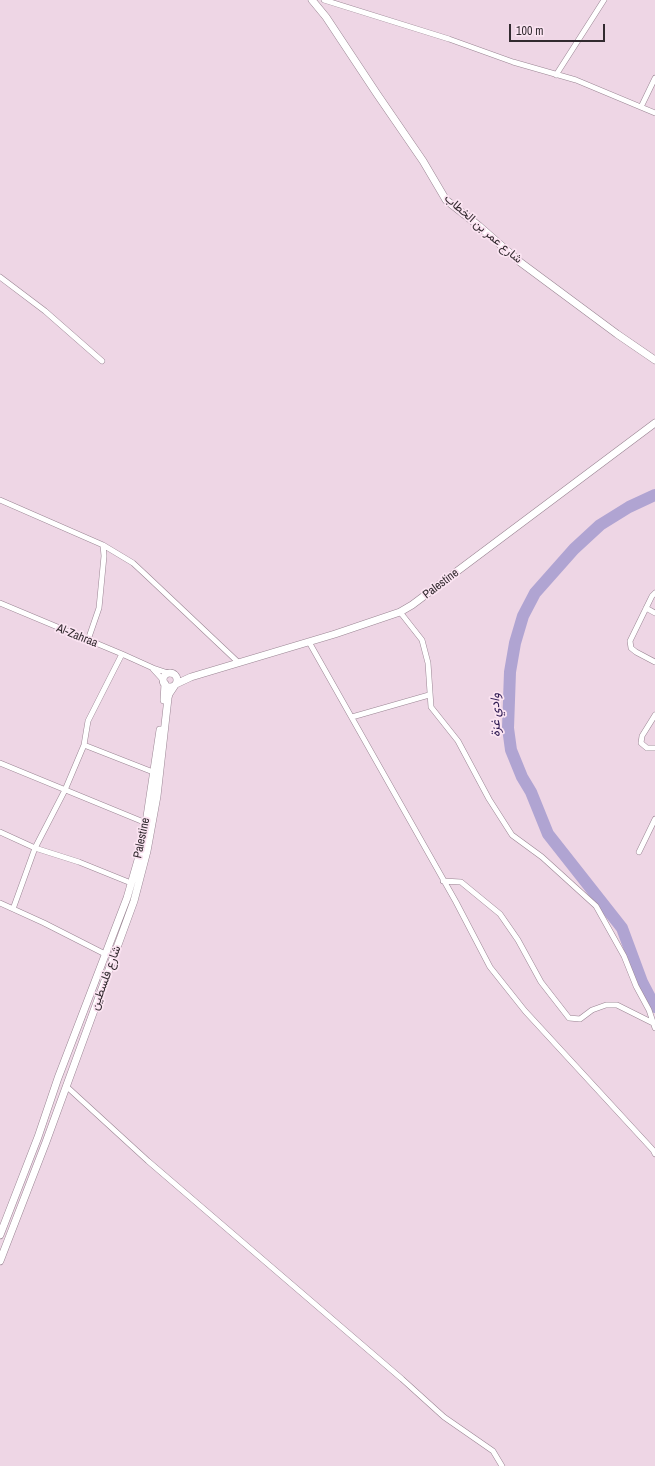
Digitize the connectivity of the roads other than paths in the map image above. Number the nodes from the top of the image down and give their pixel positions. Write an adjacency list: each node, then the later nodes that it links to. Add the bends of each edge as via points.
1 (312, 0): 9 (street, شارع عمر بن الخطاب, via 423,161 446,200 520,262)
2 (324, 0): 4 (street)
3 (604, 0): 4 (street)
4 (556, 75): 6 (street, via 576,80)
5 (655, 78): 6 (street)
6 (641, 107): 7 (street)
7 (655, 113)
8 (0, 277): 10 (street, via 45,311)
9 (655, 360)
10 (102, 361)
11 (655, 423): 17 (street, Palestine, via 520,526)
12 (0, 500): 13 (street)
13 (103, 544): 19 (street, via 99,608); 23 (street, via 133,563)
14 (655, 593): 16 (street)
15 (0, 603): 19 (street, Al-Zahraa)
16 (646, 608): 18 (street); 22 (street, via 630,641 631,648)
17 (400, 612): 20 (street, Palestine); 48 (street, via 422,640 428,663 431,707 458,740 489,799 512,835 542,857 596,906 624,956)
18 (655, 613)
19 (88, 640): 21 (street, Al-Zahraa)
20 (309, 642): 23 (street, Palestine); 31 (street)
21 (122, 654): 24 (street, Al-Zahraa); 32 (street, via 88,721)
22 (655, 662)
23 (240, 663): 26 (street, Palestine)
24 (153, 668): 25 (street, Al-Zahraa); 27 (street, Al-Zahraa)
25 (173, 675): 26 (street, Palestine); 27 (street, via 166,676); 28 (street, via 177,680)
26 (191, 677): 28 (street, Palestine)
27 (164, 682): 28 (street, via 169,687); 35 (street, Palestine, via 164,699)
28 (176, 685): 49 (street, شارع فلسطين, via 168,698 157,796 147,851 134,901)
29 (429, 695): 31 (street)
30 (655, 714): 33 (street, via 642,736 641,743 647,748)
31 (352, 717): 42 (street)
32 (84, 745): 35 (street); 36 (street)
33 (655, 748)
34 (0, 763): 36 (street)
35 (153, 772): 38 (street, Palestine)
36 (65, 790): 38 (street); 40 (street)
37 (655, 819): 41 (street)
38 (146, 823): 43 (street, Palestine)
39 (0, 832): 40 (street)
40 (35, 848): 43 (street); 45 (street)
41 (639, 852)
42 (443, 881): 48 (street, via 461,882 500,914 518,940 540,982 569,1018 580,1019 592,1010 606,1005 617,1005); 50 (street, via 490,967)
43 (131, 883): 46 (street, Palestine)
44 (0, 903): 45 (street)
45 (13, 909): 46 (street)
46 (105, 954): 47 (street, Palestine)
47 (93, 987): 51 (street, شارع فلسطين)
48 (654, 1026)
49 (66, 1086): 52 (street, شارع فلسطين); 53 (street, via 148,1161 444,1417 493,1451)
50 (655, 1154)
51 (0, 1235)
52 (0, 1261)
53 (502, 1466)

